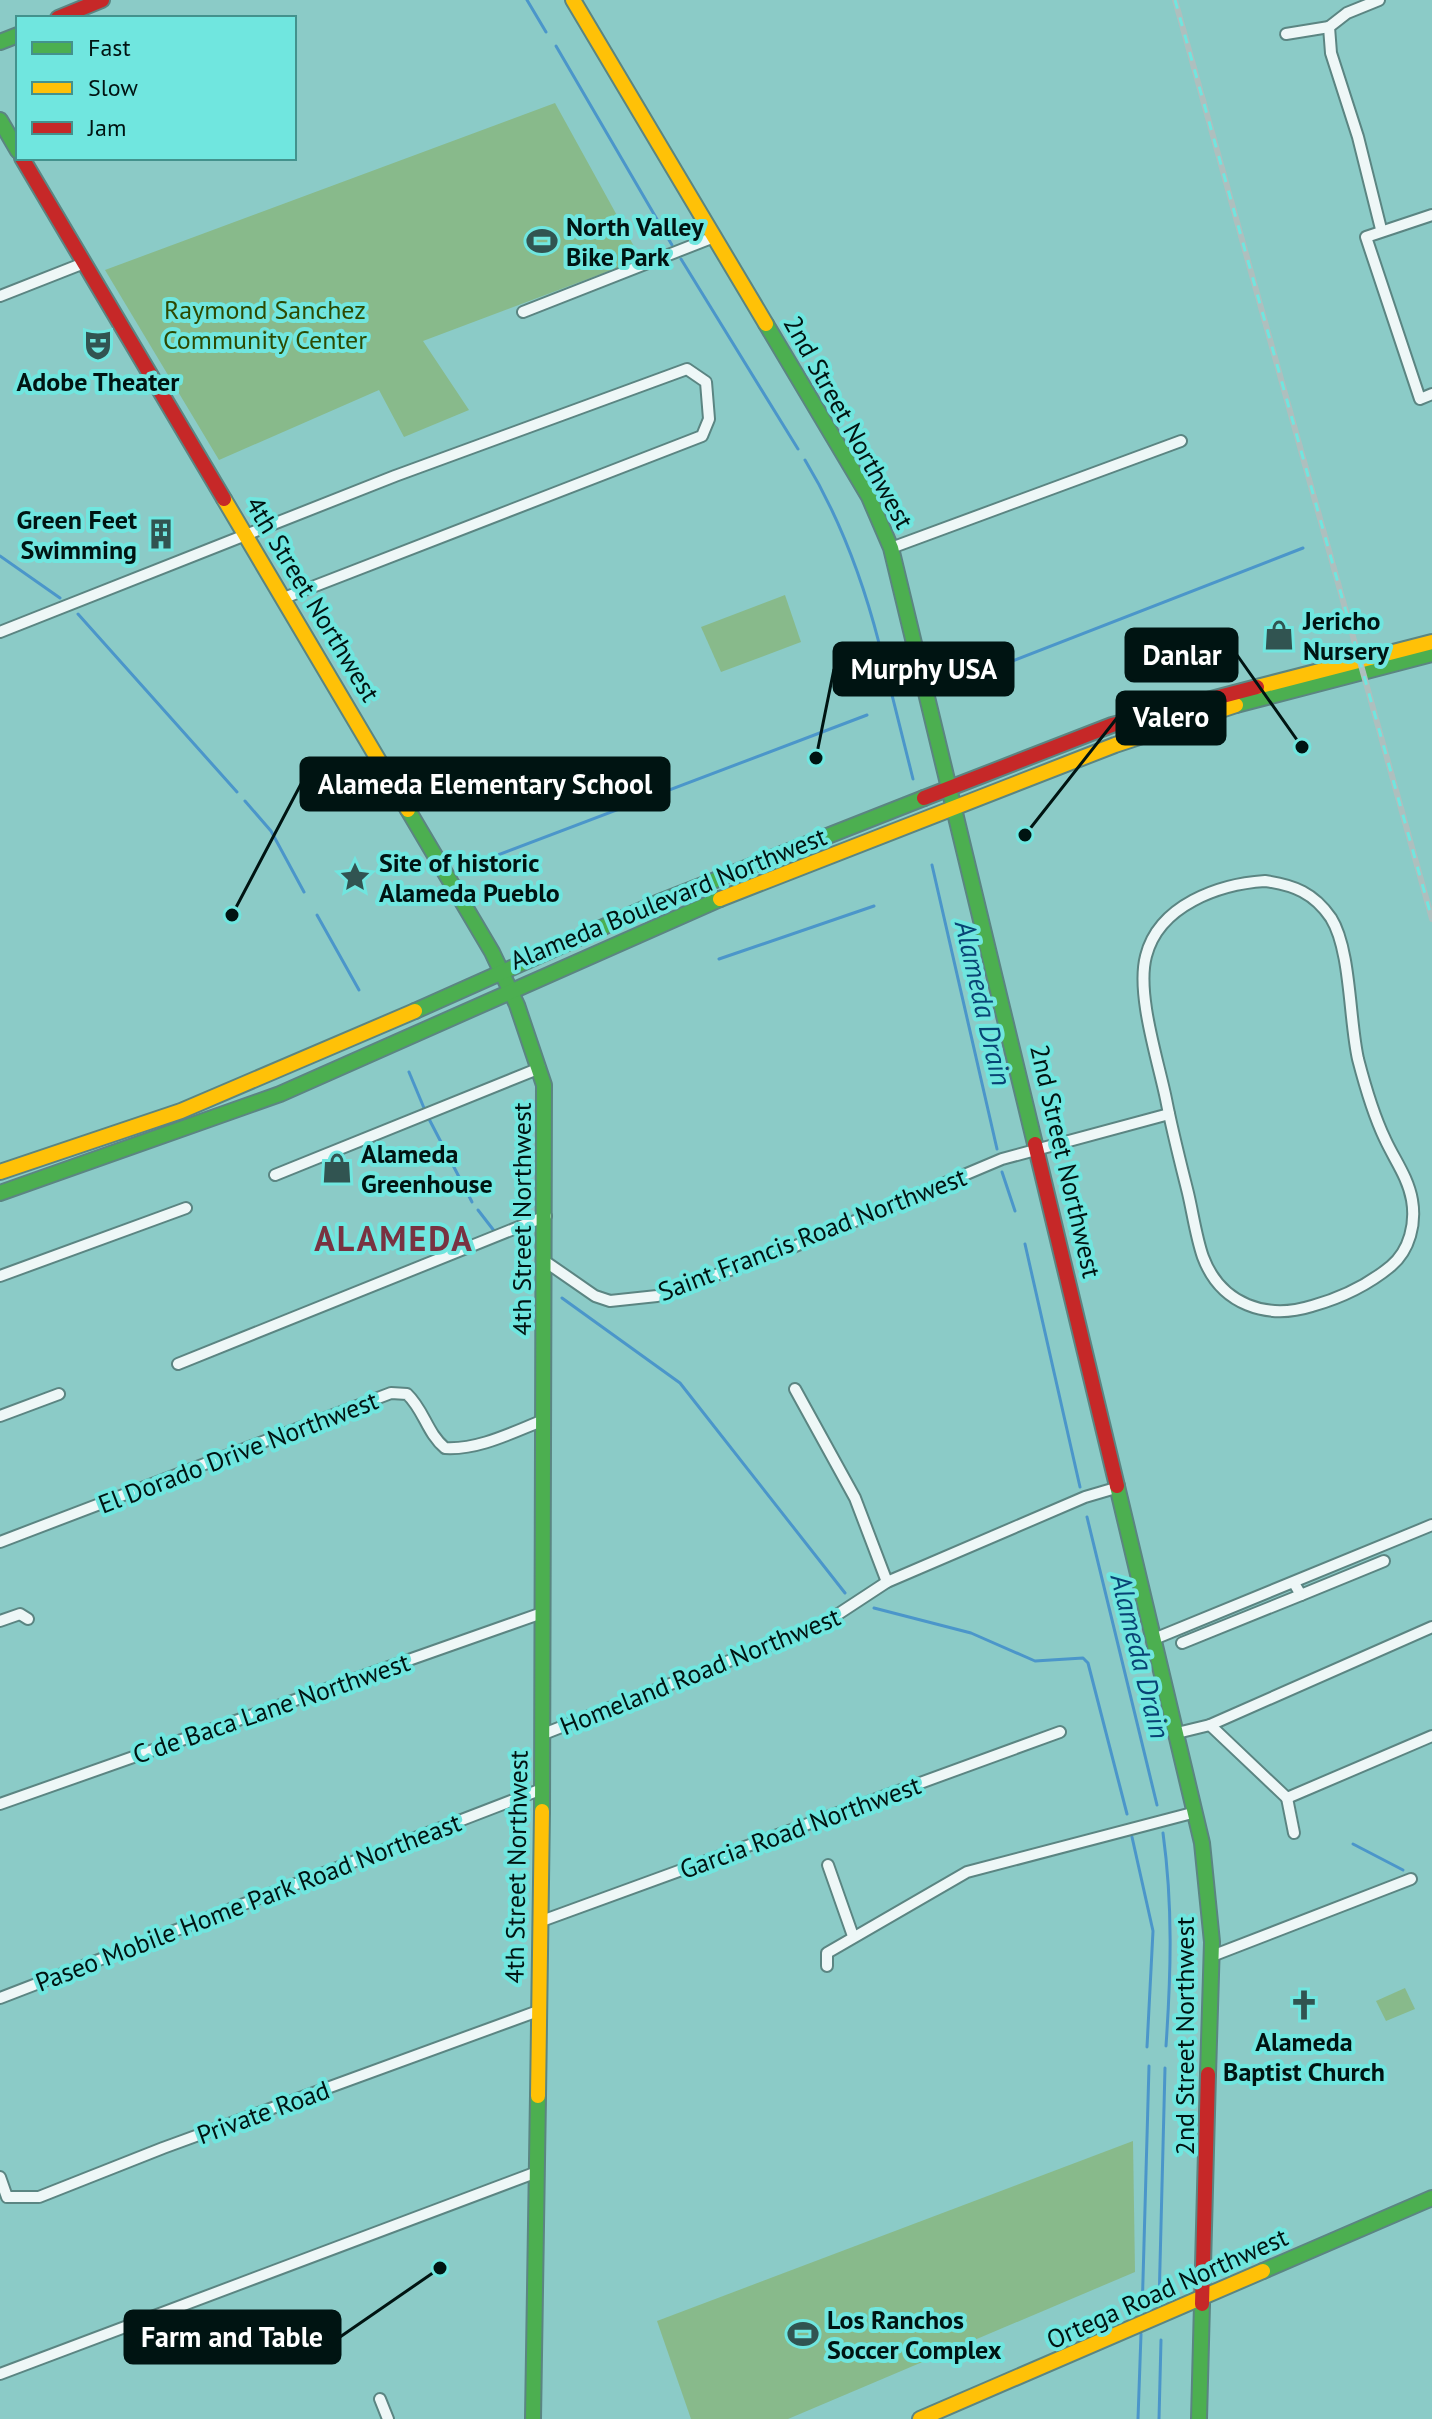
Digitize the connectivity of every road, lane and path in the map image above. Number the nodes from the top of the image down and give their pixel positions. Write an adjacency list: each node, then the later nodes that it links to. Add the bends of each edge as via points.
1 (102, 0): 4 (main road)
2 (573, 0): 12 (main road, 2nd Street Northwest)
3 (1379, 0): 5 (street)
4 (63, 16)
5 (1329, 27): 6 (street); 11 (street, via 1331,53)
6 (1286, 34)
7 (0, 120): 8 (main road)
8 (16, 148)
9 (23, 160): 13 (main road, 4th Street Northwest)
10 (1432, 215): 11 (street)
11 (1381, 229): 16 (street, via 1366,237 1420,399)
12 (714, 237): 15 (street); 19 (main road, 2nd Street Northwest, via 869,497)
13 (84, 263): 14 (street); 18 (main road, 4th Street Northwest)
14 (0, 296)
15 (523, 312)
16 (1432, 394)
17 (1181, 441): 19 (street)
18 (247, 536): 20 (main road, 4th Street Northwest); 20 (street, via 687,369 706,382 709,419 702,436); 21 (street)
19 (891, 548): 25 (main road, 2nd Street Northwest)
20 (284, 598): 27 (main road, 4th Street Northwest)
21 (0, 632)
22 (1432, 642): 24 (main road)
23 (1432, 654): 24 (main road)
24 (1362, 666): 25 (main road, Alameda Boulevard Northwest, via 1112,725); 26 (main road, Alameda Boulevard Northwest, via 1115,745)
25 (950, 787): 26 (main road, 2nd Street Northwest); 27 (main road, Alameda Boulevard Northwest, via 657,903)
26 (955, 809): 28 (main road, Alameda Boulevard Northwest, via 667,920); 31 (main road, 2nd Street Northwest)
27 (501, 972): 28 (main road, 4th Street Northwest); 32 (main road, Alameda Boulevard Northwest, via 275,1074)
28 (510, 989): 29 (main road, 4th Street Northwest); 34 (main road, Alameda Boulevard Northwest, via 280,1094)
29 (540, 1068): 33 (street); 36 (main road, 4th Street Northwest, via 546,1103)
30 (1169, 1114): 30 (street, via 1204,1258 1217,1280 1240,1301 1264,1312 1288,1313 1336,1299 1376,1278 1410,1242 1412,1201 1372,1108 1359,1062 1343,947 1333,921 1307,893 1265,881 1238,883 1198,898 1173,914 1156,934 1143,980); 31 (street, Saint Francis Road Northwest)
31 (1038, 1148): 37 (street, Saint Francis Road Northwest, via 801,1245 657,1296 610,1301); 44 (main road, 2nd Street Northwest)
32 (0, 1172)
33 (275, 1175)
34 (0, 1193)
35 (186, 1208): 38 (street)
36 (546, 1216): 37 (main road, 4th Street Northwest); 39 (street)
37 (546, 1262): 43 (main road, 4th Street Northwest)
38 (0, 1276)
39 (178, 1364)
40 (795, 1389): 48 (street, via 855,1498)
41 (59, 1394): 42 (street)
42 (0, 1416)
43 (544, 1420): 46 (street, El Dorado Drive Northwest, via 490,1441 445,1448 430,1432 419,1405 407,1394 391,1393); 51 (main road, 4th Street Northwest)
44 (1119, 1487): 48 (street, Homeland Road Northwest); 55 (main road, 2nd Street Northwest)
45 (1432, 1525): 49 (street)
46 (0, 1542)
47 (1384, 1561): 50 (street)
48 (887, 1582): 60 (street, Homeland Road Northwest, via 823,1624)
49 (1294, 1583): 50 (street); 55 (street)
50 (1301, 1595): 56 (street)
51 (542, 1613): 60 (main road, 4th Street Northwest); 64 (street, C de Baca Lane Northwest)
52 (28, 1619): 53 (street, via 20,1614)
53 (0, 1621)
54 (1432, 1627): 57 (street)
55 (1154, 1639): 59 (main road, 2nd Street Northwest)
56 (1182, 1643)
57 (1210, 1725): 59 (street); 63 (street)
58 (1060, 1732): 69 (street, Garcia Road Northwest)
59 (1177, 1733): 65 (main road, 2nd Street Northwest)
60 (541, 1735): 62 (main road, 4th Street Northwest)
61 (1432, 1736): 63 (street)
62 (542, 1789): 69 (main road, 4th Street Northwest); 73 (street, Paseo Mobile Home Park Road Northeast)
63 (1287, 1798): 66 (street)
64 (0, 1804)
65 (1196, 1812): 70 (street, via 967,1872); 71 (main road, 2nd Street Northwest)
66 (1294, 1833)
67 (828, 1865): 70 (street)
68 (1411, 1879): 71 (street)
69 (539, 1922): 74 (main road, 4th Street Northwest)
70 (853, 1936): 72 (street, via 827,1953)
71 (1212, 1956): 78 (main road, 2nd Street Northwest)
72 (827, 1966)
73 (0, 1998)
74 (538, 2011): 75 (main road, 4th Street Northwest); 76 (street, Private Road, via 39,2197 7,2197)
75 (537, 2172): 79 (street); 82 (main road, 4th Street Northwest)
76 (0, 2177)
77 (1432, 2198): 78 (main road, Ortega Road Northwest)
78 (1201, 2298): 83 (main road, Ortega Road Northwest); 84 (main road, 2nd Street Northwest)
79 (0, 2374)
80 (380, 2399): 81 (street)
81 (388, 2419)
82 (533, 2419)
83 (920, 2419)
84 (1199, 2419)

